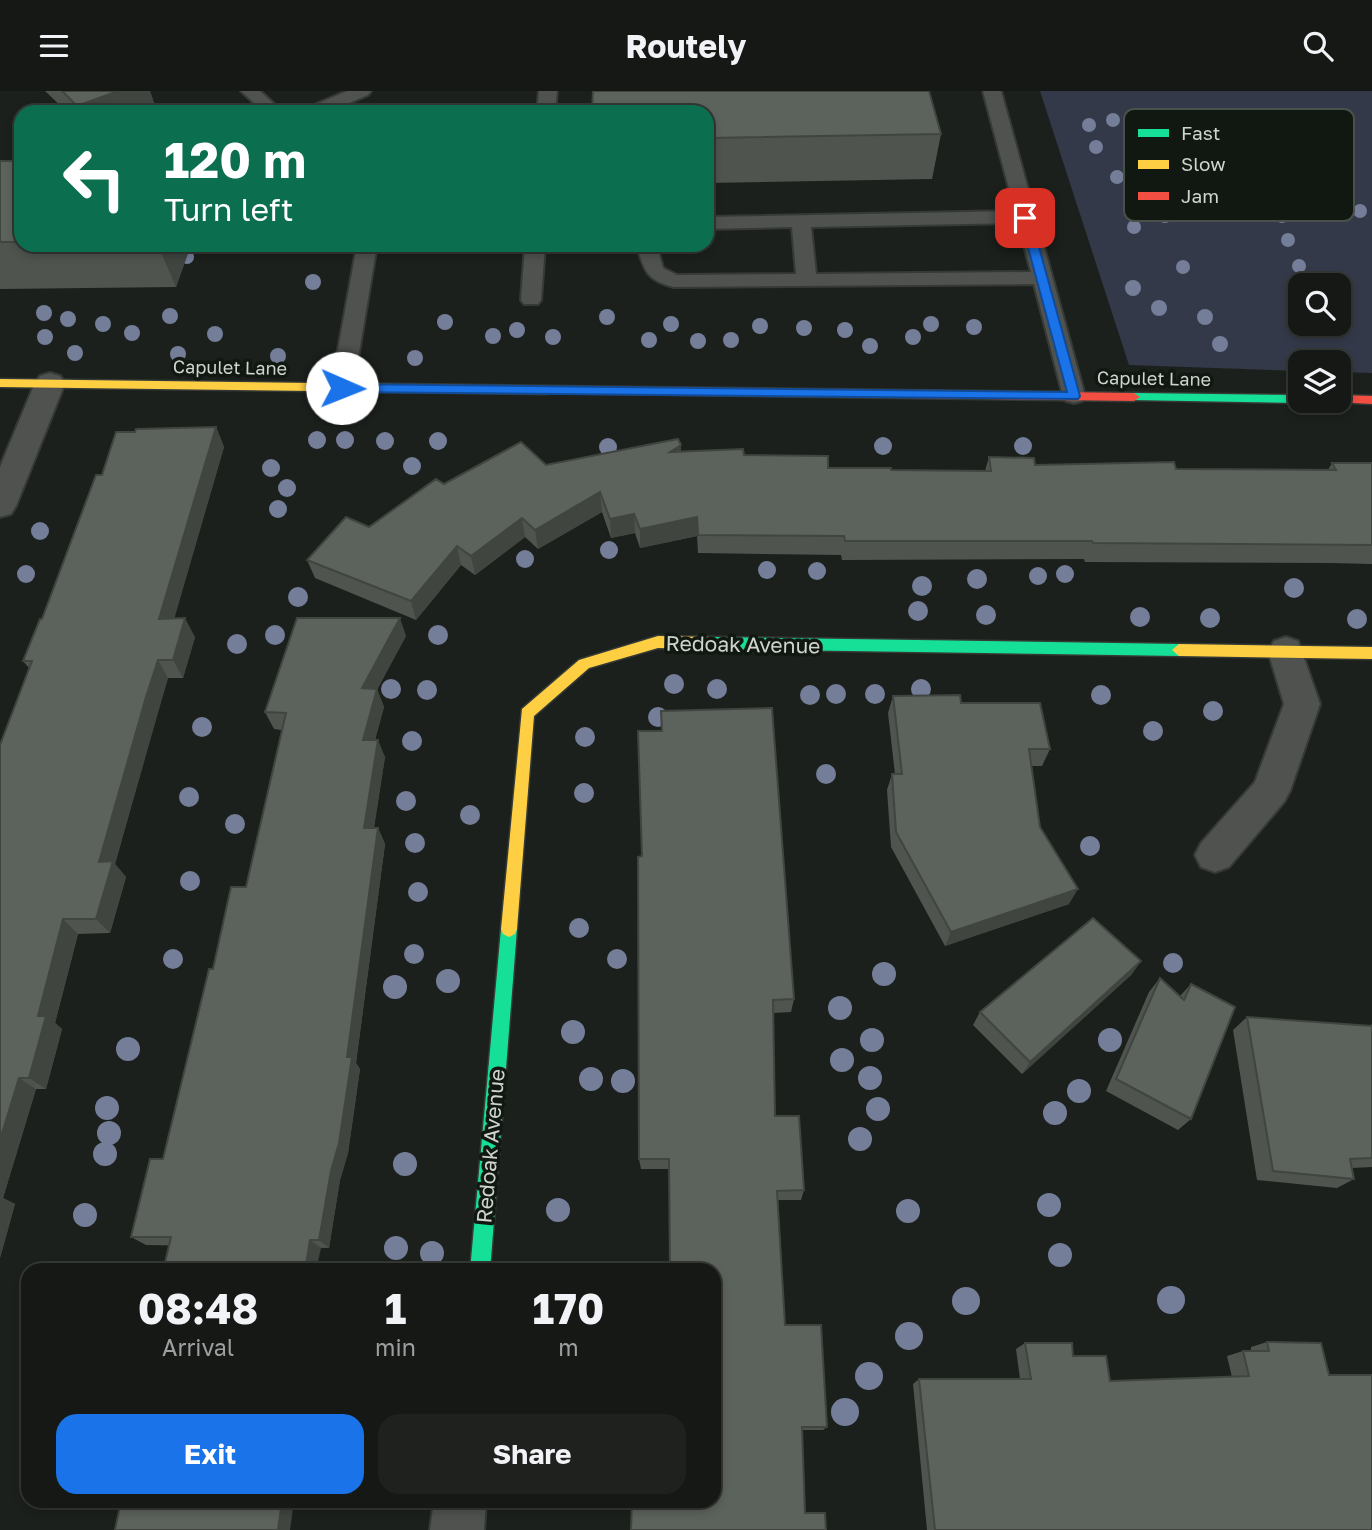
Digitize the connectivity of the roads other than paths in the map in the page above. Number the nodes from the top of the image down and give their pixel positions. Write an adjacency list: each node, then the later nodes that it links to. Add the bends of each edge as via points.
1 (250, 91): 4 (lane)
2 (362, 91): 5 (lane)
3 (992, 91): 6 (lane)
4 (266, 105)
5 (329, 105)
6 (1025, 218): 7 (lane); 12 (lane)
7 (801, 221): 8 (lane); 13 (lane)
8 (714, 223)
9 (366, 252): 17 (lane)
10 (534, 252): 14 (lane)
11 (649, 252): 13 (lane, via 654,271 674,281)
12 (1041, 278): 13 (lane); 18 (lane)
13 (807, 280)
14 (531, 300)
15 (0, 383): 16 (street, Capulet Lane)
16 (50, 383): 17 (street, Capulet Lane); 22 (street)
17 (342, 388): 18 (street, Capulet Lane)
18 (1074, 396): 19 (street, Capulet Lane)
19 (1288, 399)
20 (1351, 399): 21 (street)
21 (1372, 400)
22 (0, 506)
23 (1286, 652): 24 (street, Redoak Avenue); 25 (street, via 1303,704 1271,791); 26 (street, Redoak Avenue, via 658,642 584,664 527,713)
24 (1372, 653)
25 (1215, 855)
26 (481, 1263)
27 (459, 1508): 28 (street)
28 (457, 1530)

